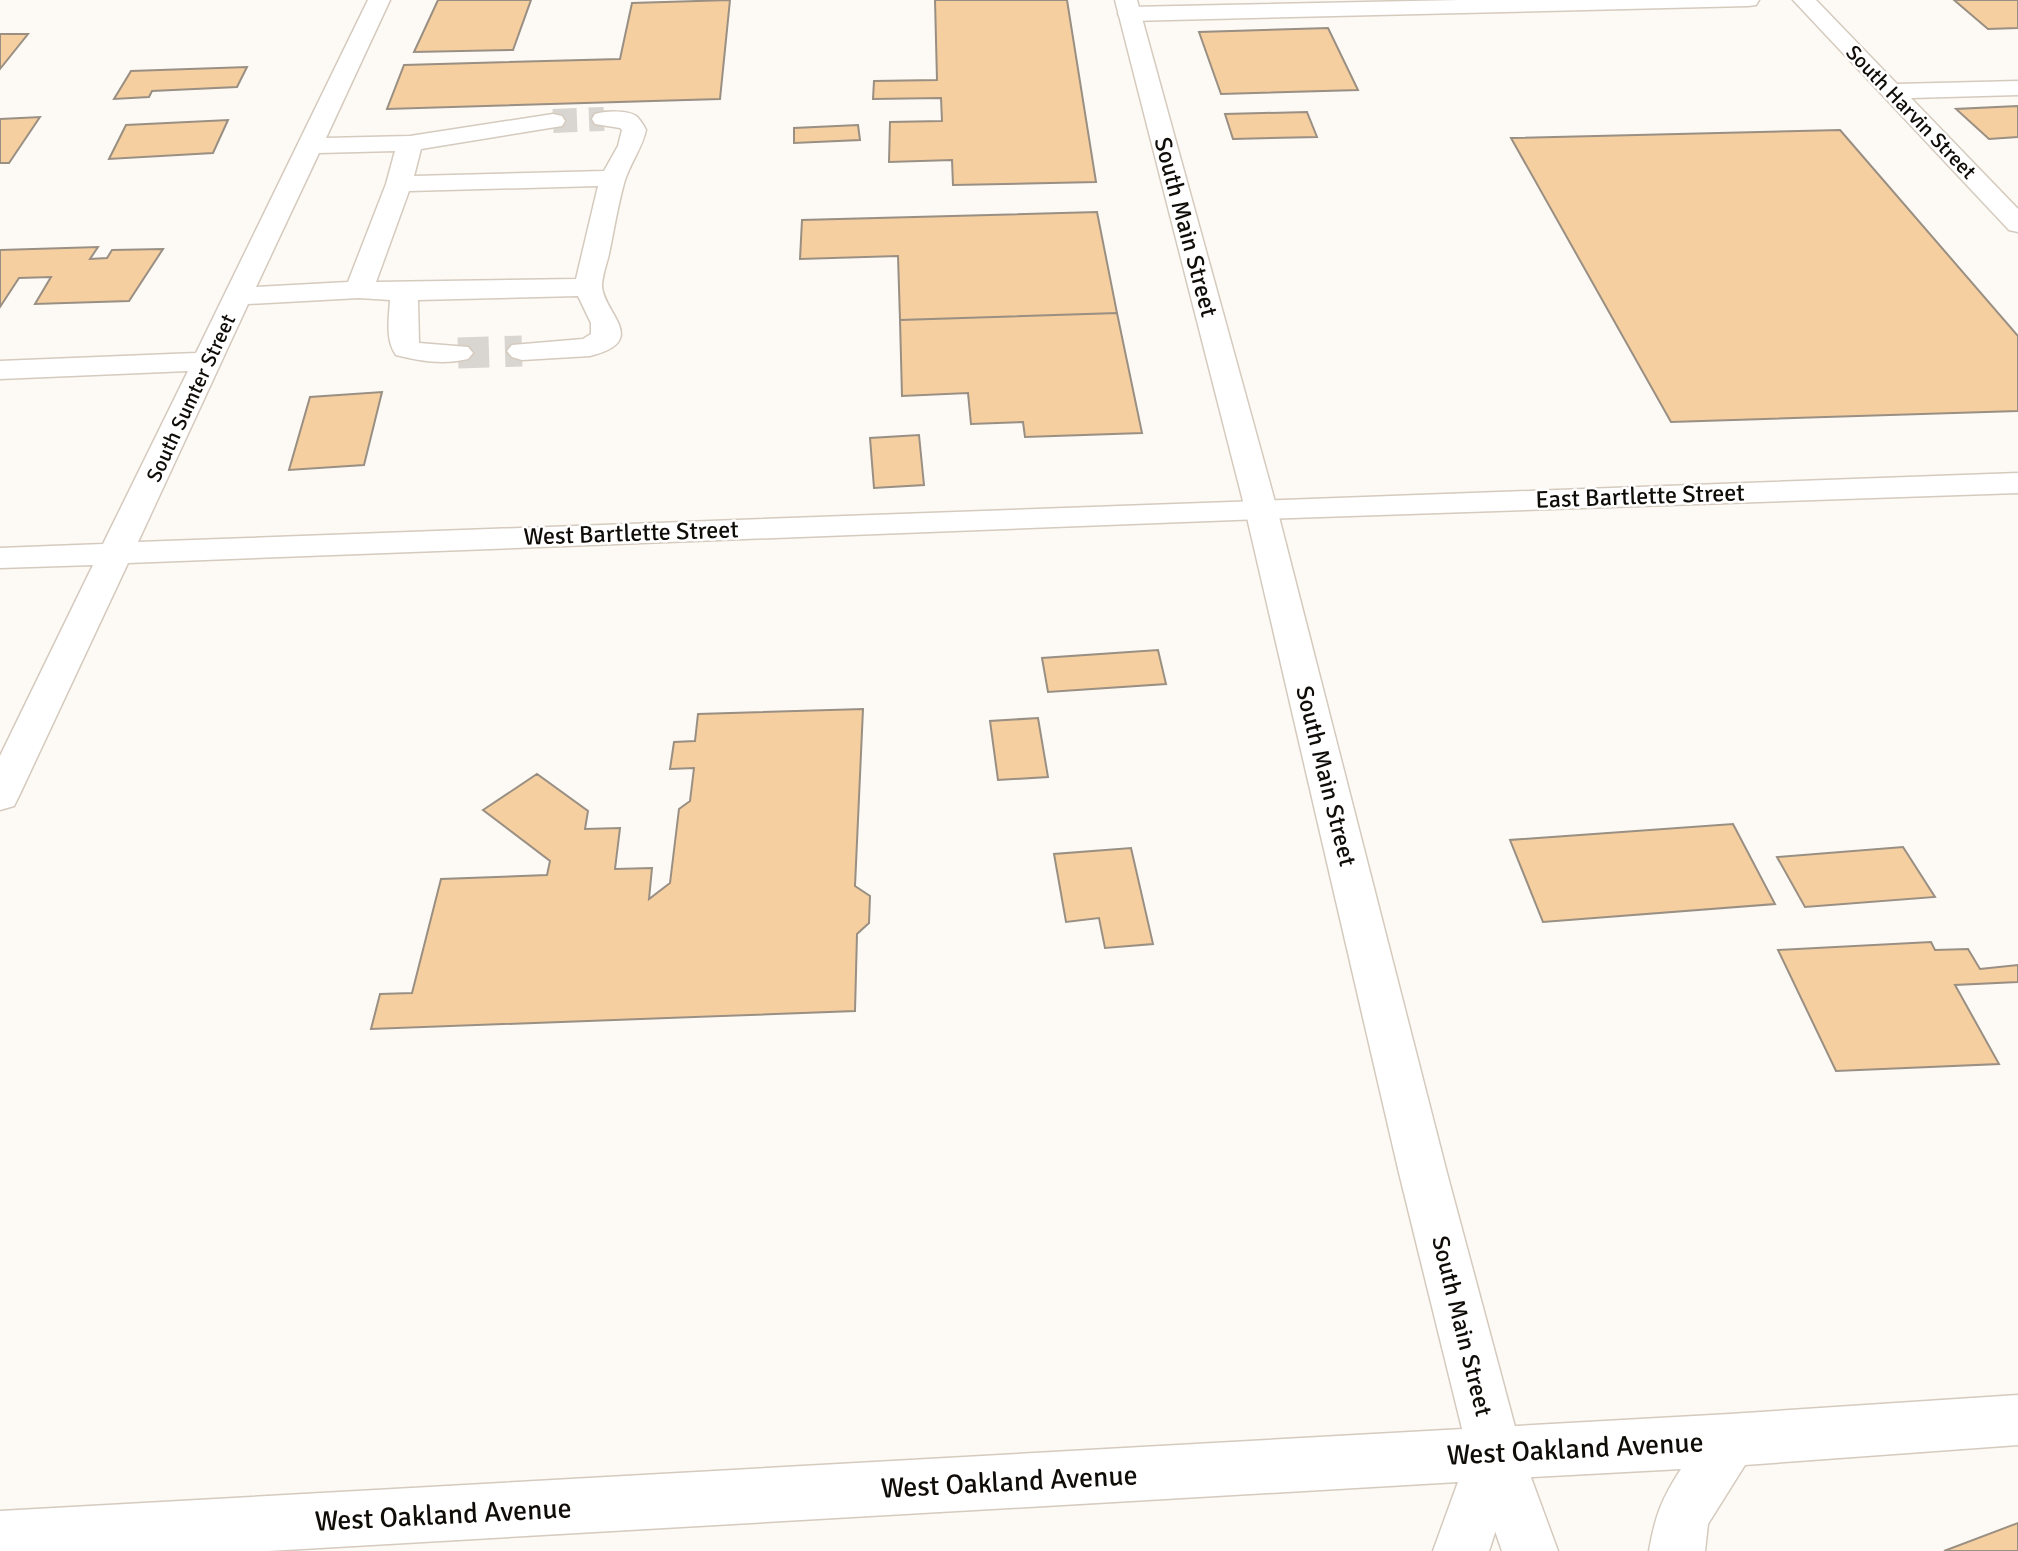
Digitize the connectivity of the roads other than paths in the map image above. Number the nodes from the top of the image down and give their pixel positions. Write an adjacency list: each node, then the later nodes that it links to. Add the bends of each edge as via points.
1 (379, 0): 10 (street, South Sumter Street)
2 (1748, 0): 4 (street)
3 (1804, 0): 6 (street, South Harvin Street)
4 (1127, 7): 23 (street, South Main Street)
5 (2018, 88): 6 (street)
6 (1892, 91): 13 (street, South Harvin Street)
7 (604, 119): 11 (street, via 626,121 634,130)
8 (553, 121): 9 (street)
9 (410, 143): 10 (street); 12 (street)
10 (310, 146): 17 (street, South Sumter Street)
11 (613, 178): 12 (street); 14 (street)
12 (399, 184): 15 (street)
13 (2018, 224)
14 (588, 287): 16 (street); 18 (street, via 605,323 606,337 590,347)
15 (359, 290): 16 (street); 17 (street)
16 (404, 292): 19 (street, via 406,349)
17 (240, 296): 20 (street, South Sumter Street)
18 (522, 351)
19 (458, 353)
20 (208, 361): 21 (street); 24 (street, South Sumter Street)
21 (0, 370)
22 (2018, 483): 23 (street, East Bartlette Street)
23 (1261, 509): 24 (street, West Bartlette Street); 29 (street, South Main Street)
24 (118, 552): 25 (street, West Bartlette Street); 26 (street, South Sumter Street)
25 (0, 558)
26 (0, 796)
27 (2018, 1420): 28 (street, West Oakland Avenue)
28 (1730, 1440): 29 (street, West Oakland Avenue); 33 (street, via 1682,1516)
29 (1494, 1453): 30 (street, West Oakland Avenue); 31 (street); 32 (street, South Main Street)
30 (0, 1539)
31 (1461, 1551)
32 (1530, 1551)
33 (1677, 1551)

